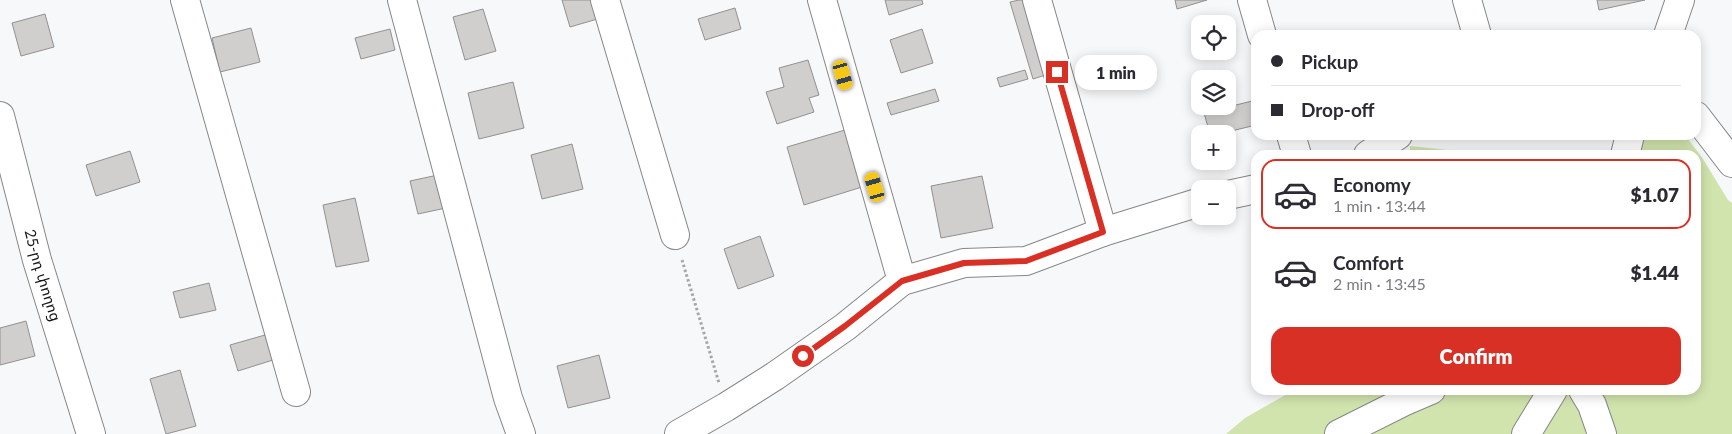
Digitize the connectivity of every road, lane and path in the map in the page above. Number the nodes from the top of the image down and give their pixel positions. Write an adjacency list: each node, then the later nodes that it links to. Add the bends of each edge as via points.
1 (185, 0): 23 (street)
2 (402, 0): 29 (street, via 503,379)
3 (605, 0): 21 (street)
4 (822, 0): 22 (street)
5 (1037, 0): 20 (street)
6 (1252, 0): 9 (street)
7 (1467, 0): 10 (street)
8 (1680, 0): 11 (street)
9 (1261, 30)
10 (1476, 30)
11 (1670, 30)
12 (0, 116): 28 (street, 25-րդ փողոց, via 37,260)
13 (1701, 123): 16 (street)
14 (1390, 140): 15 (street)
15 (1376, 150)
16 (1732, 163)
17 (1251, 190): 18 (street)
18 (1236, 193)
19 (1191, 205): 20 (street)
20 (1103, 232): 22 (street, via 1026,261 964,263)
21 (674, 235): 27 (path)
22 (902, 281): 27 (street, via 845,326)
23 (296, 392)
24 (1419, 395): 31 (street)
25 (1550, 395): 32 (street)
26 (1585, 395): 33 (street)
27 (726, 408): 30 (street)
28 (91, 434)
29 (521, 434)
30 (679, 434)
31 (1339, 434)
32 (1526, 434)
33 (1602, 434)

